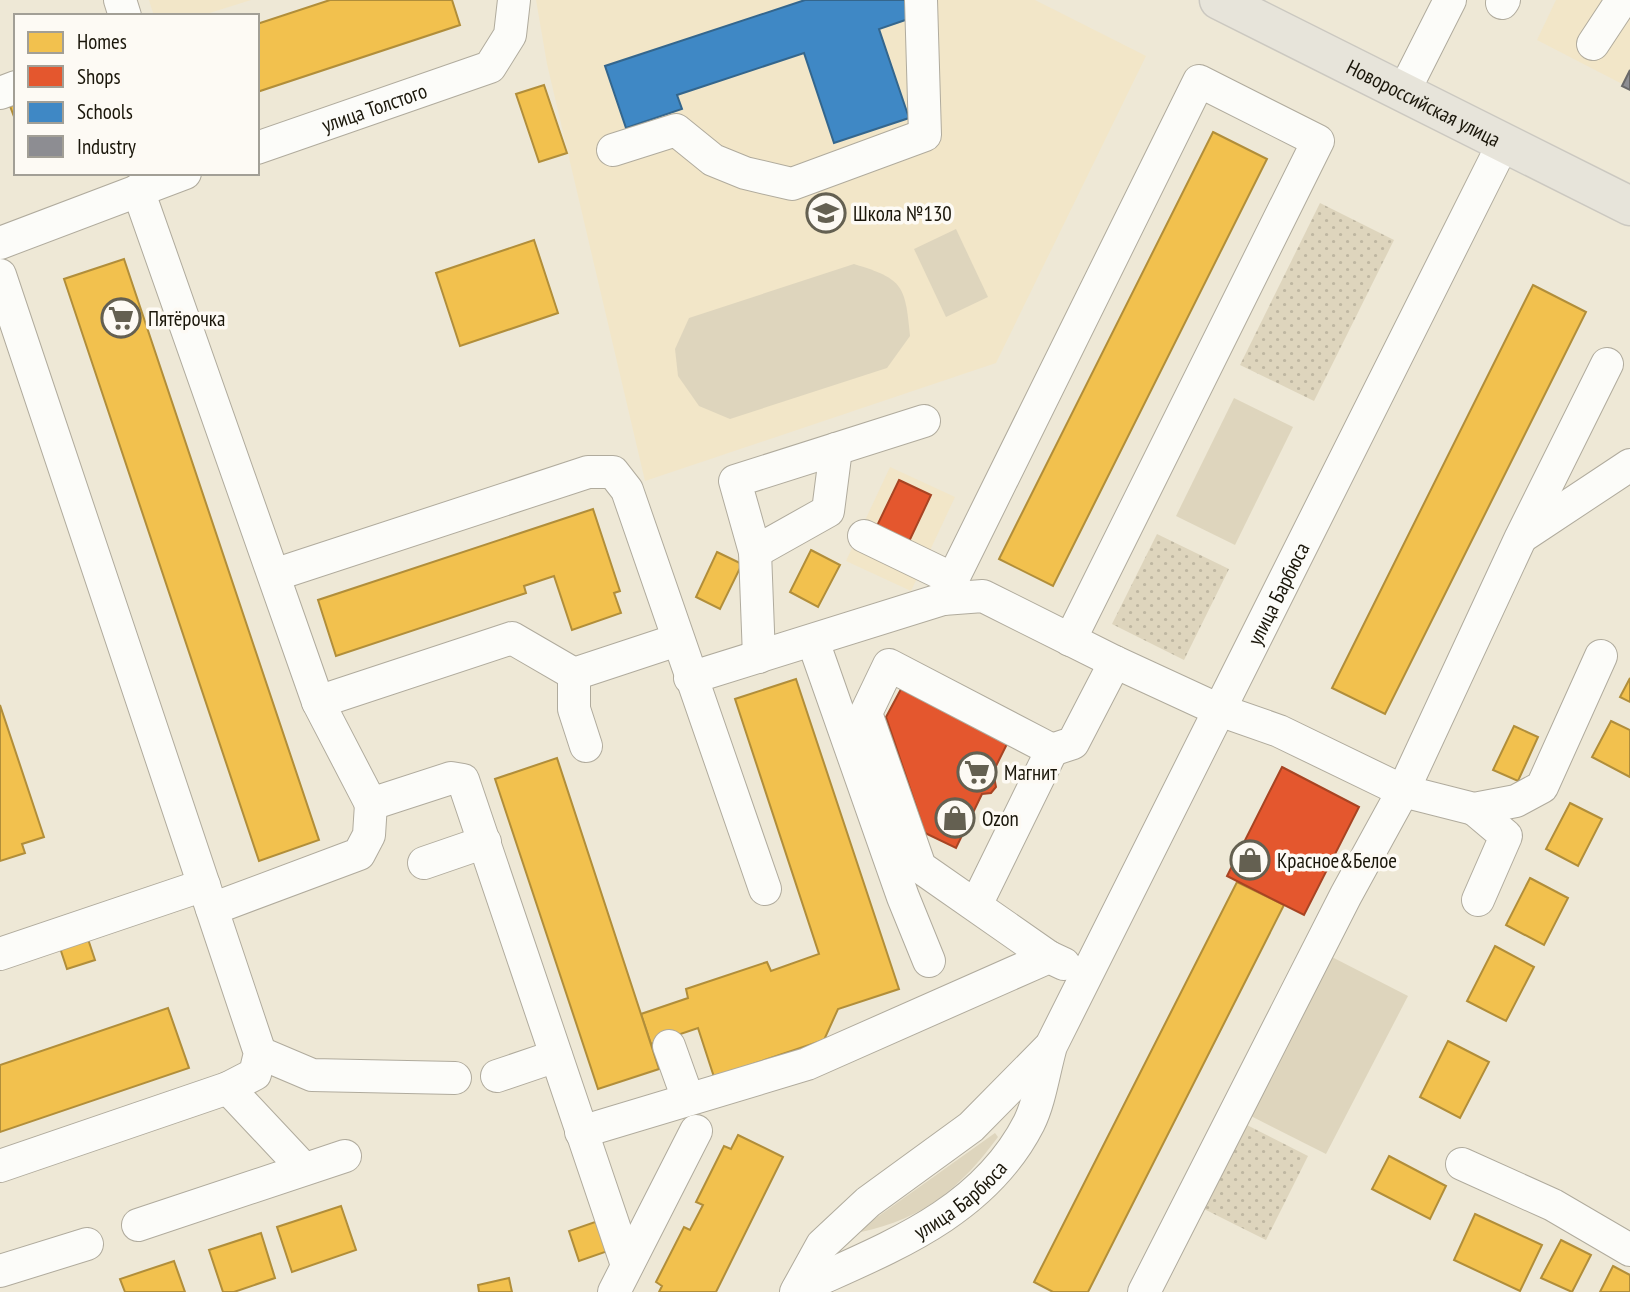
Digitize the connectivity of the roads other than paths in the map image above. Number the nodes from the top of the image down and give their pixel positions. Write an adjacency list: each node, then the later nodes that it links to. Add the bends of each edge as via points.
1 (514, 0): 9 (street, улица Толстого, via 510,35 490,67)
2 (921, 0): 10 (street, via 925,135 792,184 713,160 676,130)
3 (1219, 0): 7 (main road, Новороссийская улица)
4 (1450, 0): 7 (street)
5 (1622, 0): 6 (street)
6 (1593, 44)
7 (1404, 91): 8 (main road, Новороссийская улица)
8 (1504, 142): 13 (main road, Новороссийская улица); 36 (street, улица Барбюса)
9 (259, 147)
10 (613, 150)
11 (179, 175): 12 (street)
12 (138, 190): 14 (street); 23 (street)
13 (1630, 206)
14 (0, 243)
15 (3, 295): 45 (street)
16 (1607, 364): 21 (street)
17 (924, 421): 18 (street)
18 (836, 449): 22 (street, via 828,511); 22 (street, via 735,481)
19 (1630, 465): 21 (street)
20 (864, 536): 24 (street)
21 (1521, 537): 39 (street)
22 (755, 552): 30 (street)
23 (274, 575): 26 (street, via 588,472 613,472 627,490); 35 (street)
24 (947, 589): 25 (street); 27 (street, via 983,596); 27 (street, via 1199,81 1318,141)
25 (879, 621): 28 (street); 32 (street)
26 (677, 640): 33 (street); 34 (street)
27 (1070, 640): 31 (street)
28 (813, 641): 30 (street); 50 (street)
29 (1601, 656): 41 (street, via 1542,787 1516,801)
30 (759, 657): 34 (street)
31 (1115, 662): 36 (street); 38 (street, via 1073,743)
32 (889, 665): 38 (street); 47 (street, via 866,713 920,867)
33 (574, 674): 35 (street, via 512,638); 37 (street, via 574,709)
34 (690, 678): 44 (street)
35 (317, 702): 40 (street)
36 (1219, 710): 39 (street, via 1279,731); 51 (street, улица Барбюса)
37 (586, 746)
38 (1052, 750): 47 (street)
39 (1403, 791): 41 (street); 72 (street)
40 (371, 804): 42 (street, via 451,778 463,780); 45 (street, via 369,835 359,854)
41 (1474, 809): 46 (street, via 1506,836)
42 (485, 842): 43 (street); 55 (street)
43 (424, 863)
44 (765, 889)
45 (208, 897): 48 (street); 54 (street)
46 (1478, 900)
47 (976, 905): 49 (street)
48 (0, 954)
49 (1049, 957): 51 (street); 59 (street, via 807,1064)
50 (929, 961)
51 (1088, 973): 52 (street, улица Барбюса)
52 (1051, 1045): 71 (street, улица Барбюса, via 971,1127 868,1202 822,1245); 71 (street, улица Барбюса, via 1029,1122 998,1169 969,1199 941,1221)
53 (669, 1046): 59 (street)
54 (260, 1053): 57 (street, via 312,1075); 58 (street, via 255,1074)
55 (556, 1056): 56 (street); 61 (street)
56 (497, 1076)
57 (455, 1078)
58 (228, 1088): 64 (street); 65 (street)
59 (688, 1099): 61 (street)
60 (696, 1131): 70 (street)
61 (581, 1132): 70 (street)
62 (345, 1156): 65 (street)
63 (1462, 1164): 68 (street, via 1553,1205)
64 (0, 1166)
65 (304, 1169): 66 (street)
66 (138, 1225)
67 (88, 1244): 69 (street)
68 (1630, 1250)
69 (0, 1271)
70 (620, 1279)
71 (797, 1291)
72 (1144, 1292)

